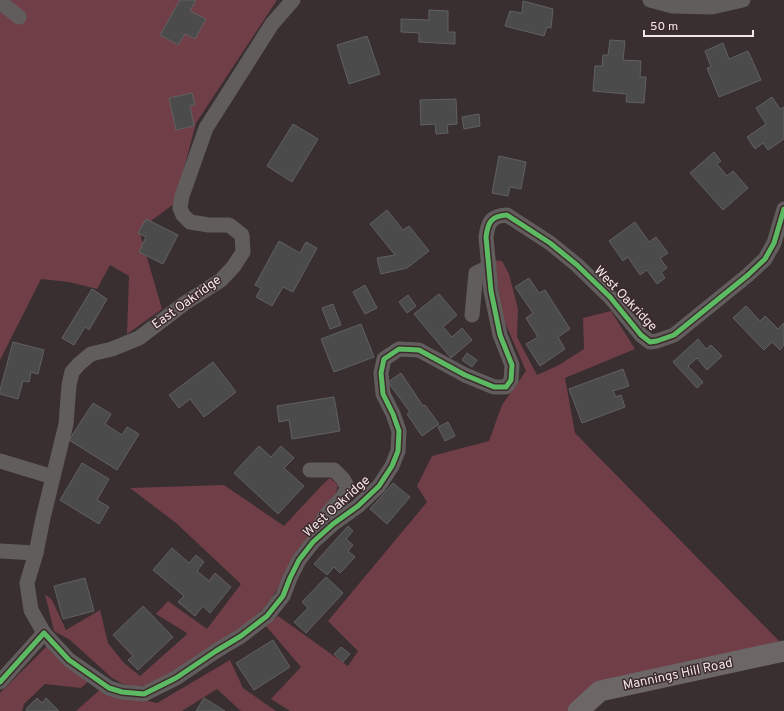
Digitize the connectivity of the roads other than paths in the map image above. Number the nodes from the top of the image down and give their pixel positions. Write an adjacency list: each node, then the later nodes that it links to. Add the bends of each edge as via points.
1 (293, 0): 11 (street, East Oakridge, via 272,24 206,128 182,196 180,208 190,222 229,225 242,235 243,252 221,280 185,303 139,338 90,354 72,372 66,424)
2 (650, 0): 3 (street, via 672,6 712,7)
3 (743, 0)
4 (0, 2): 5 (street)
5 (19, 17)
6 (784, 209): 7 (street, West Oakridge, via 774,243 765,259 674,336 657,341 650,342 641,335 610,297 577,265 550,243 507,215 494,218 487,230)
7 (489, 266): 8 (street, via 476,273); 12 (street, West Oakridge, via 490,291 500,335 512,364 512,380 506,386 494,387 419,350 399,350 384,359 381,373 383,394 399,431 398,451 379,486)
8 (472, 315)
9 (0, 461): 11 (street)
10 (310, 470): 12 (street, via 334,470 348,488 325,516 321,524)
11 (53, 477): 14 (street, East Oakridge)
12 (324, 532): 15 (street, West Oakridge, via 299,560 283,596 267,616 176,678 144,694 109,688 69,660)
13 (0, 551): 14 (street)
14 (36, 553): 15 (street, East Oakridge, via 28,583 31,610)
15 (44, 633): 17 (street)
16 (784, 651): 18 (main road, Mannings Hill Road, via 600,691)
17 (0, 682)
18 (578, 711)

